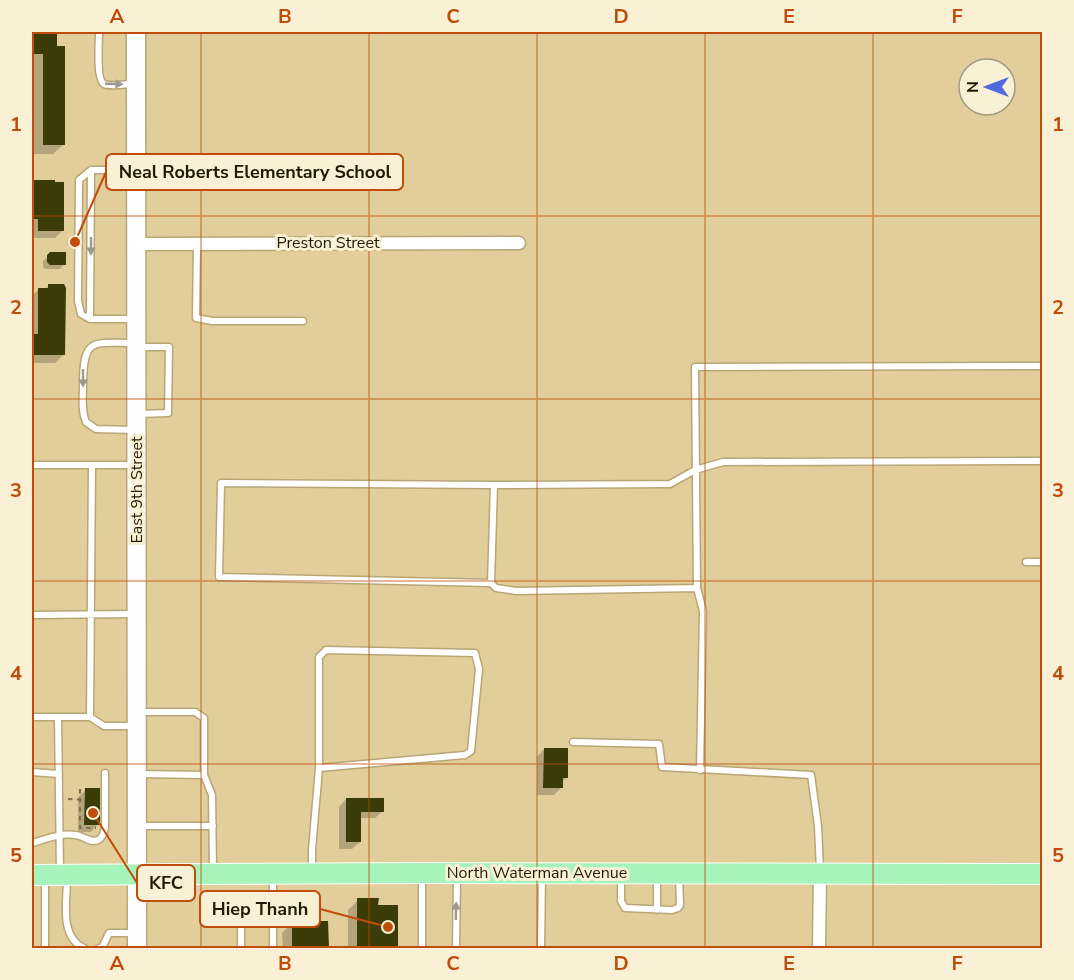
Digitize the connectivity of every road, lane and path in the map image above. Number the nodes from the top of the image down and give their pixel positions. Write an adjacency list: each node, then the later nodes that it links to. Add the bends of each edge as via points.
1 (99, 32): 3 (lane, one-way to 3, via 101,80 106,84)
2 (136, 32): 3 (street, East 9th Street)
3 (136, 84): 5 (street, East 9th Street)
4 (91, 170): 5 (lane); 9 (lane, one-way to 9); 9 (lane, via 78,180 78,290 80,310)
5 (136, 170): 7 (street, East 9th Street)
6 (519, 243): 8 (street, Preston Street)
7 (136, 244): 8 (street, Preston Street); 10 (street, East 9th Street)
8 (197, 244): 11 (lane, via 196,318)
9 (90, 319): 10 (lane)
10 (136, 319): 12 (street, East 9th Street)
11 (303, 321)
12 (136, 345): 14 (street, East 9th Street); 14 (lane, via 169,347 168,413); 14 (lane, one-way to 14, via 101,343 89,350 83,361 86,422 96,429)
13 (1042, 366): 19 (lane, via 695,367)
14 (136, 422): 18 (street, East 9th Street)
15 (1042, 461): 19 (lane, via 723,462)
16 (32, 465): 17 (lane)
17 (92, 465): 18 (lane); 25 (lane)
18 (137, 465): 26 (street, East 9th Street)
19 (695, 470): 20 (lane, via 670,484); 24 (lane)
20 (494, 485): 23 (lane); 23 (lane, via 221,483 219,577)
21 (1026, 562): 22 (lane)
22 (1042, 562)
23 (491, 583): 24 (lane, via 496,588 517,591)
24 (697, 588): 34 (lane, via 703,611)
25 (90, 614): 26 (lane); 27 (lane); 30 (lane)
26 (137, 614): 31 (street, East 9th Street)
27 (32, 615)
28 (32, 717): 29 (lane)
29 (58, 717): 30 (lane); 36 (lane)
30 (90, 717): 31 (lane, via 104,726)
31 (137, 719): 38 (street, East 9th Street); 39 (lane, via 195,712 204,718)
32 (573, 742): 34 (lane, via 659,744 662,767)
33 (319, 768): 33 (lane, via 319,657 326,650 475,653 479,669 471,750 465,755); 50 (lane)
34 (700, 770): 58 (lane, via 811,775)
35 (32, 772): 36 (lane)
36 (59, 774): 47 (lane)
37 (105, 774): 46 (lane)
38 (137, 774): 39 (lane); 44 (street, East 9th Street)
39 (204, 775): 45 (lane, via 212,795)
40 (80, 789): 42 (path)
41 (68, 792): 42 (path, via 68,800)
42 (80, 800): 43 (path); 46 (path, via 80,828)
43 (85, 800)
44 (137, 826): 45 (lane); 61 (street, East 9th Street)
45 (213, 826): 57 (lane)
46 (105, 828): 47 (lane, via 98,841)
47 (60, 835): 48 (lane); 60 (lane)
48 (32, 843)
49 (273, 873): 50 (main road, North Waterman Avenue); 57 (main road, North Waterman Avenue); 63 (lane)
50 (312, 873): 51 (main road, North Waterman Avenue)
51 (422, 873): 52 (main road, North Waterman Avenue); 70 (lane)
52 (457, 873): 53 (main road, North Waterman Avenue); 71 (lane, one-way to 52)
53 (543, 873): 54 (main road, North Waterman Avenue); 72 (lane)
54 (621, 873): 55 (main road, North Waterman Avenue); 62 (lane, via 621,901 625,908)
55 (657, 873): 56 (main road, North Waterman Avenue); 62 (lane)
56 (679, 873): 58 (main road, North Waterman Avenue); 62 (lane, via 680,905 672,910)
57 (213, 874): 61 (main road, North Waterman Avenue)
58 (820, 874): 59 (main road, North Waterman Avenue); 73 (street)
59 (1042, 874)
60 (51, 875): 61 (main road, North Waterman Avenue); 65 (lane); 66 (lane, via 67,931)
61 (136, 875): 64 (street, East 9th Street)
62 (657, 910)
63 (273, 917): 68 (lane, via 241,918); 69 (lane)
64 (137, 941): 67 (lane, via 109,933)
65 (45, 948)
66 (84, 948)
67 (99, 948)
68 (241, 948)
69 (273, 948)
70 (422, 948)
71 (456, 948)
72 (541, 948)
73 (819, 948)

